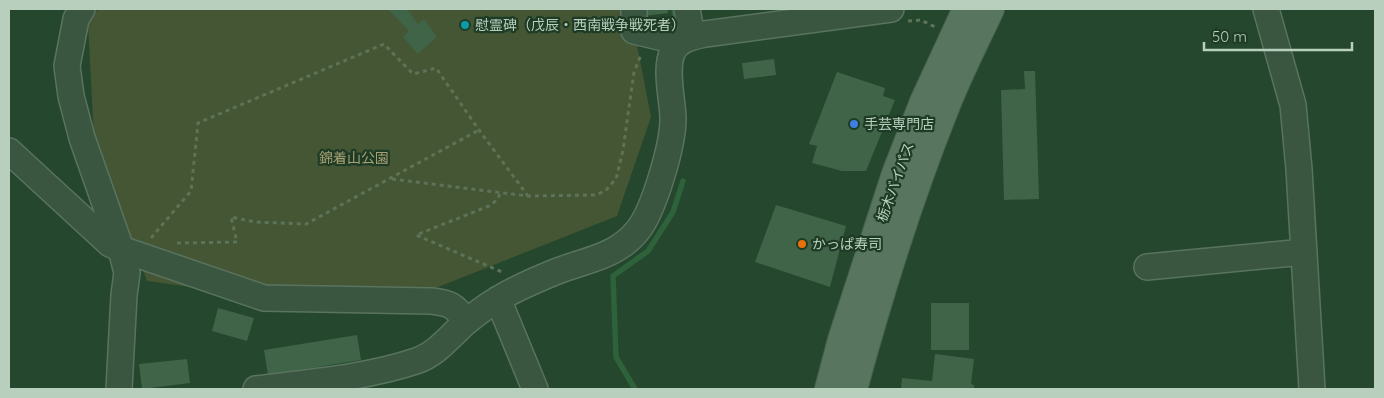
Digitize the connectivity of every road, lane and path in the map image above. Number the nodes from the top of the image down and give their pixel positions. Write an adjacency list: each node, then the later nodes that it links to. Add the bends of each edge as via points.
1 (82, 9): 17 (street, via 76,19 67,66 71,96 82,138)
2 (634, 9): 8 (street, via 634,31)
3 (687, 9): 10 (street)
4 (967, 9): 27 (main road, 栃木バイパス, via 924,102 896,174)
5 (990, 9): 28 (main road, 栃木バイパス, via 947,103 919,177)
6 (1266, 9): 18 (street, via 1293,105)
7 (897, 15): 9 (path, via 921,20 937,28); 10 (street)
8 (648, 34): 10 (street); 15 (path, via 634,72 616,179 605,191 595,195)
9 (934, 36)
10 (686, 39): 20 (street, via 672,52 672,135 657,189 639,229 623,246)
11 (479, 130): 13 (path); 15 (path); 17 (path, via 436,68 414,74 384,44 198,123 191,191 146,244)
12 (9, 151): 17 (street, via 110,244)
13 (391, 179): 14 (path); 16 (path, via 306,224 255,222 231,217 236,242)
14 (500, 194): 15 (path); 20 (path, via 489,206 416,235)
15 (528, 196)
16 (173, 243)
17 (121, 249): 22 (street, via 264,298 431,300 446,302 458,309); 24 (street, via 127,273)
18 (1304, 252): 19 (street); 29 (street)
19 (1147, 267)
20 (530, 284): 21 (street)
21 (498, 299): 22 (street); 26 (street)
22 (466, 322): 23 (street, via 439,348)
23 (367, 381): 25 (street)
24 (118, 389)
25 (256, 389)
26 (535, 389)
27 (829, 389)
28 (853, 389)
29 (1312, 389)

